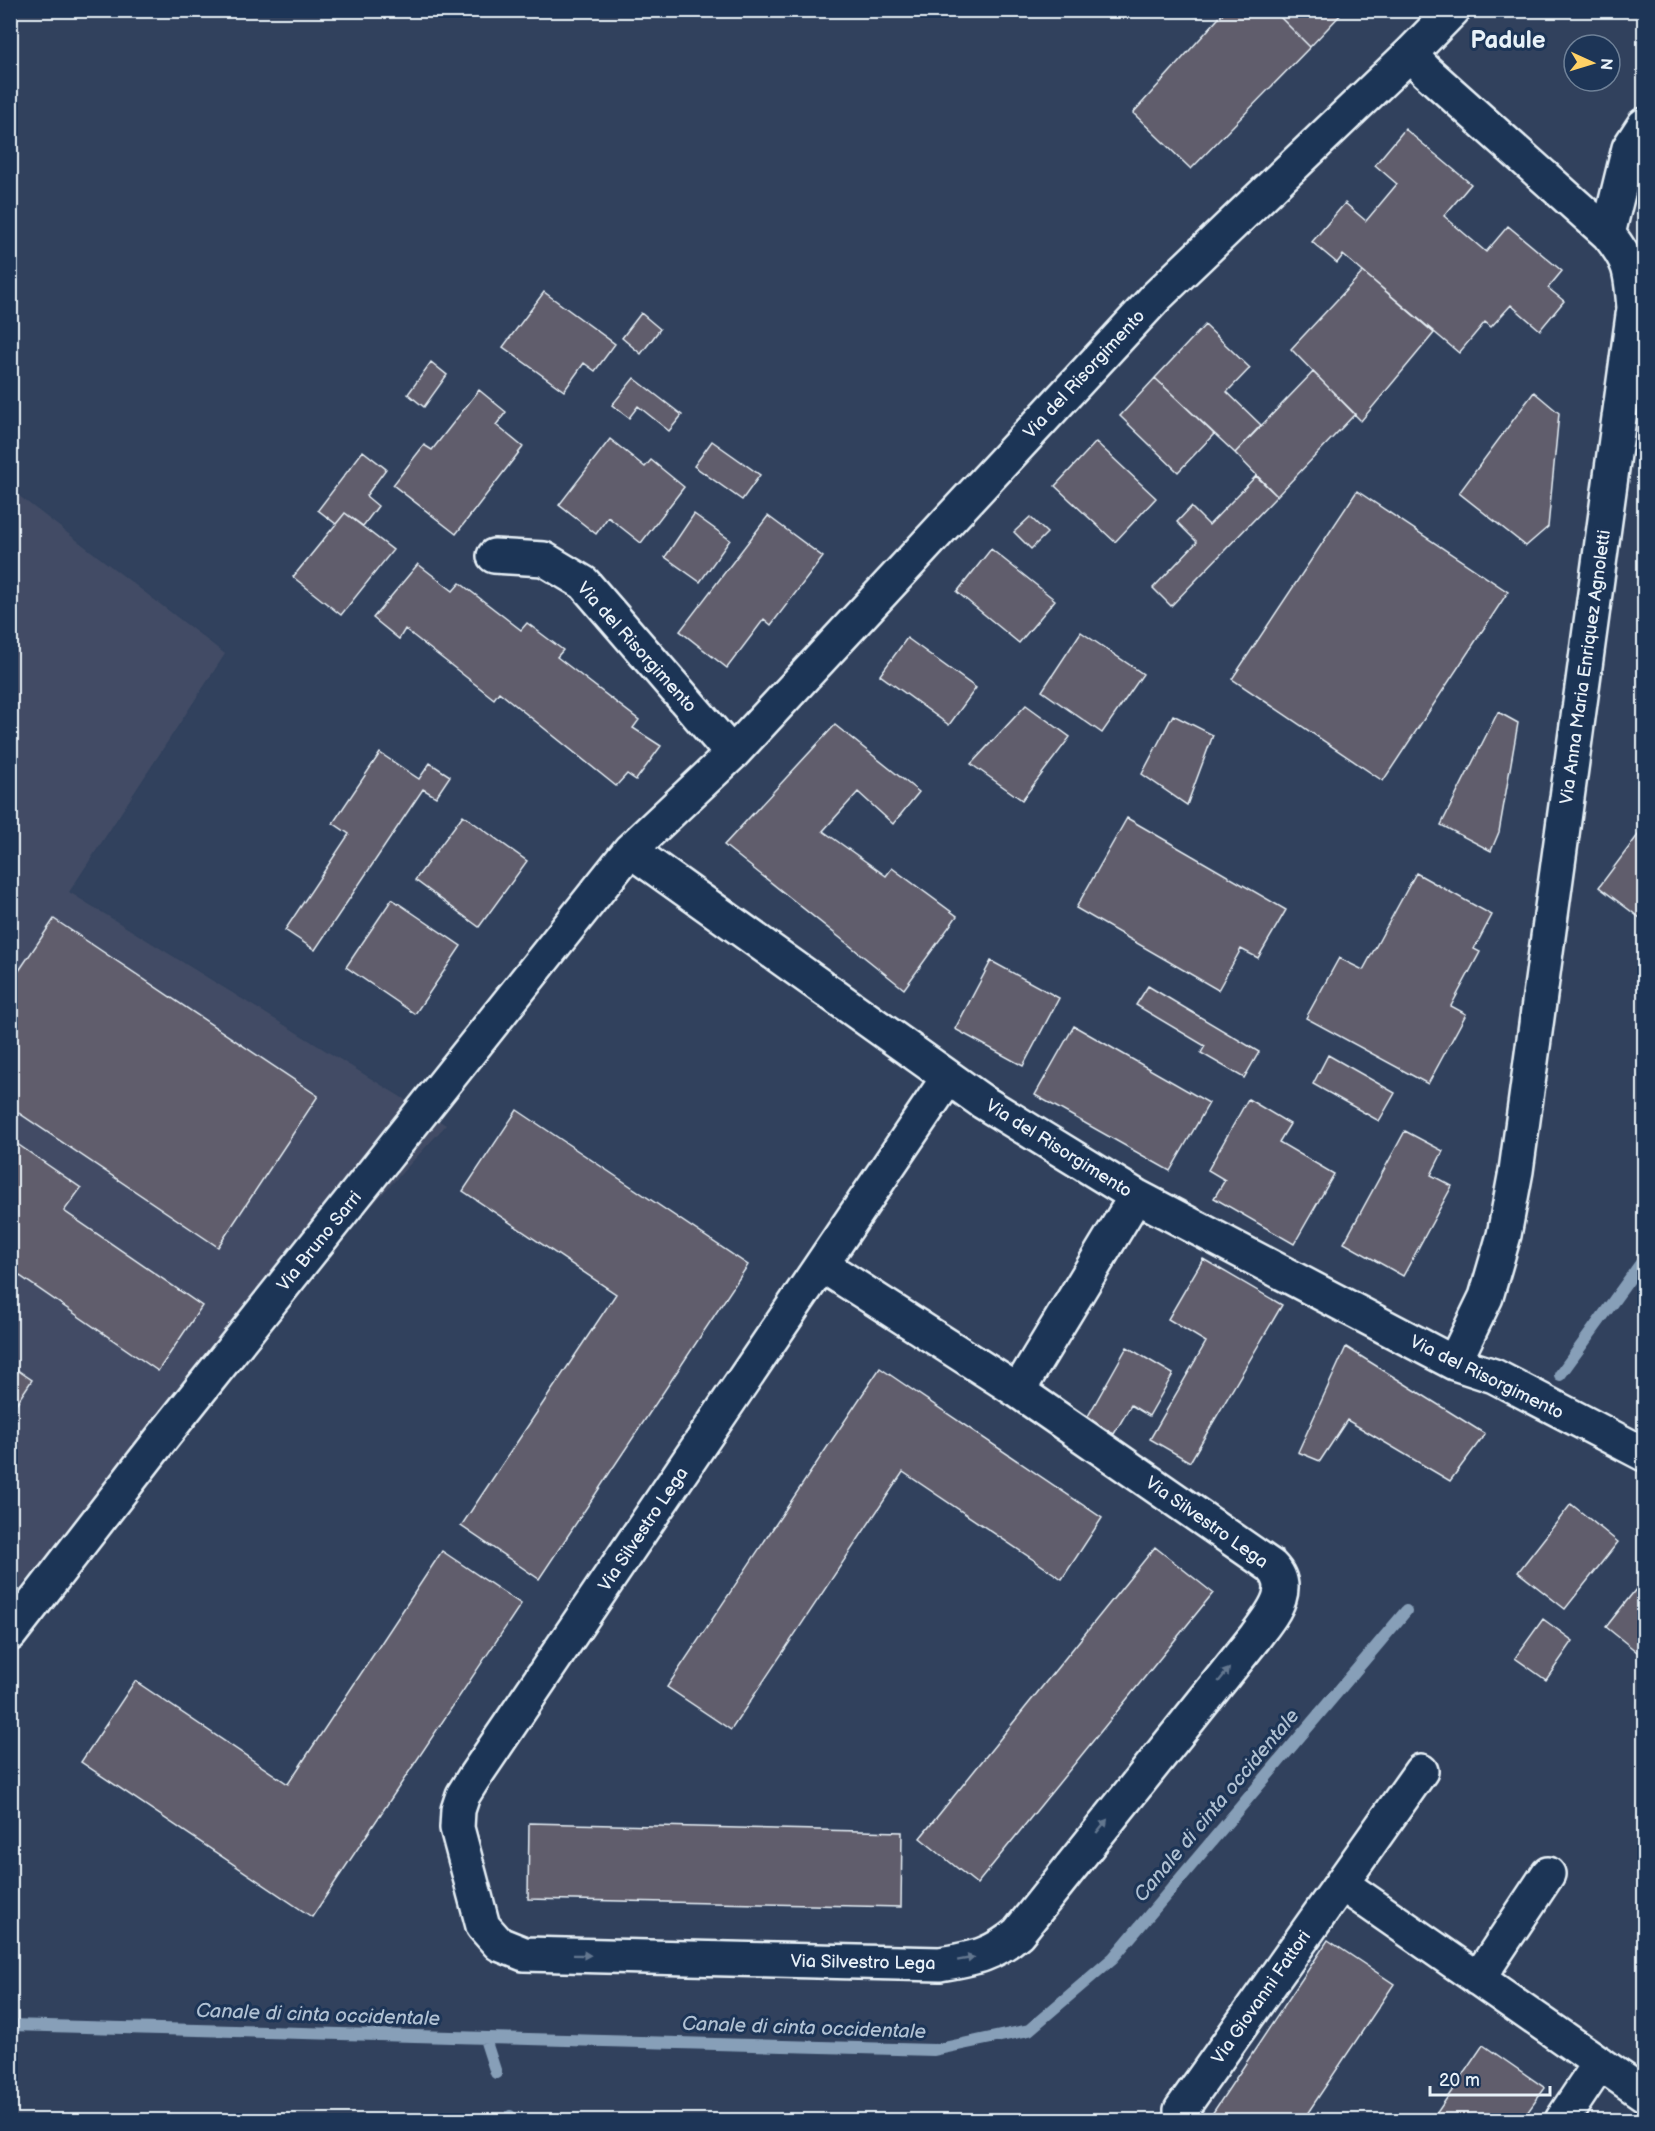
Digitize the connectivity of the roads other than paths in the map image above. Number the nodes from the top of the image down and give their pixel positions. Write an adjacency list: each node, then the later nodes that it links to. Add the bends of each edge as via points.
1 (1453, 10): 2 (street, Via del Risorgimento)
2 (1410, 54): 4 (street, Via Anna Maria Enriquez Agnoletti); 7 (street, Via del Risorgimento, via 1156,297)
3 (1644, 125): 4 (street, via 1629,148)
4 (1608, 234): 5 (street, Via Anna Maria Enriquez Agnoletti)
5 (1638, 278): 12 (street, Via Anna Maria Enriquez Agnoletti, via 1516,1171 1504,1235 1486,1298)
6 (494, 556): 7 (street, Via del Risorgimento, via 544,559 584,583)
7 (732, 754): 8 (street, Via del Risorgimento)
8 (630, 850): 9 (street, Via del Risorgimento); 15 (street, Via Bruno Sarri)
9 (948, 1078): 10 (street, Via del Risorgimento); 11 (street, Via Silvestro Lega)
10 (1136, 1196): 12 (street, Via del Risorgimento); 13 (street)
11 (822, 1265): 13 (street, Via Silvestro Lega); 13 (street, Via Silvestro Lega, one-way to 13, via 463,1795 457,1828 483,1926 499,1944 524,1954 940,1964 979,1957 1003,1946 1018,1933 1261,1629 1282,1593 1279,1574 1271,1566)
12 (1454, 1363): 14 (street, Via del Risorgimento, via 1494,1376)
13 (1018, 1390)
14 (1644, 1455)
15 (10, 1634)
16 (1421, 1771): 18 (street, Via Giovanni Fattori)
17 (1548, 1874): 19 (street)
18 (1342, 1884): 19 (street); 22 (street, Via Giovanni Fattori)
19 (1478, 1978): 20 (street)
20 (1599, 2063): 21 (street); 23 (street)
21 (1644, 2094)
22 (1181, 2110)
23 (1562, 2121)

